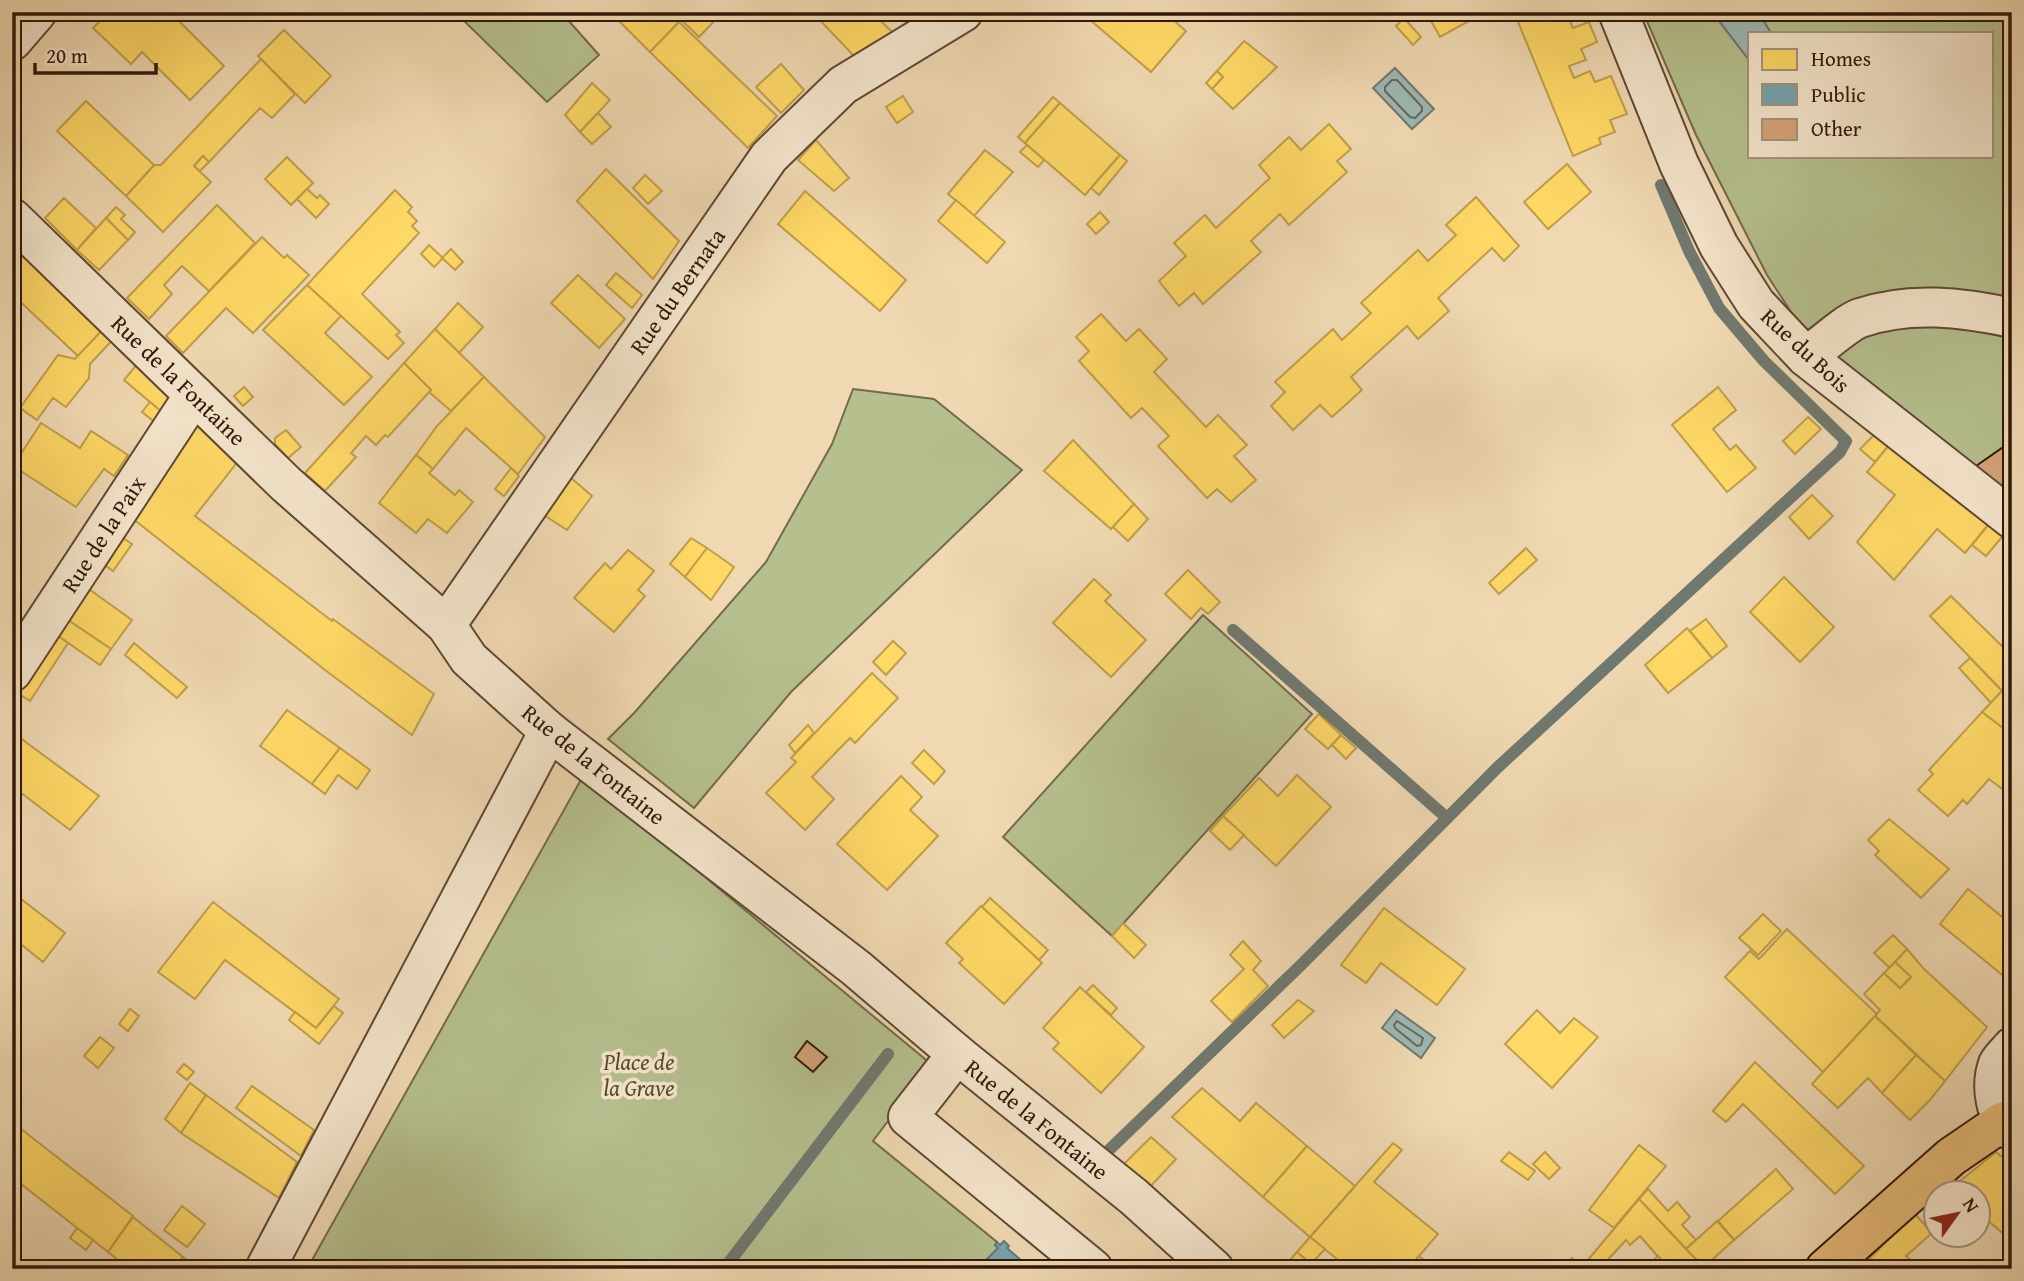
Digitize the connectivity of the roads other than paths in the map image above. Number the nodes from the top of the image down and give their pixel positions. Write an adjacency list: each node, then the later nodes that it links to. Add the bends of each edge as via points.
1 (37, 12): 4 (street)
2 (963, 12): 10 (street, Rue du Bernata, via 843,85 769,157)
3 (1619, 12): 7 (street, Rue du Bois, via 1679,164 1718,246 1756,304)
4 (12, 41)
5 (12, 218): 8 (street, Rue de la Fontaine)
6 (2012, 318): 7 (street, via 1971,309 1912,307 1858,318)
7 (1807, 357): 9 (street, Rue du Bois)
8 (194, 396): 10 (street, Rue de la Fontaine); 11 (street, Rue de la Paix)
9 (2012, 519)
10 (446, 625): 12 (street, Rue de la Fontaine, via 468,659)
11 (12, 672)
12 (549, 731): 14 (street, Rue de la Fontaine, via 856,968); 16 (street)
13 (2012, 1047): 15 (street, via 1998,1064 1994,1092)
14 (957, 1054): 17 (street, via 908,1116); 18 (street, Rue de la Fontaine, via 1134,1197)
15 (2008, 1124): 19 (main road, via 1951,1157)
16 (265, 1269)
17 (1093, 1269)
18 (1214, 1269)
19 (1825, 1269)

